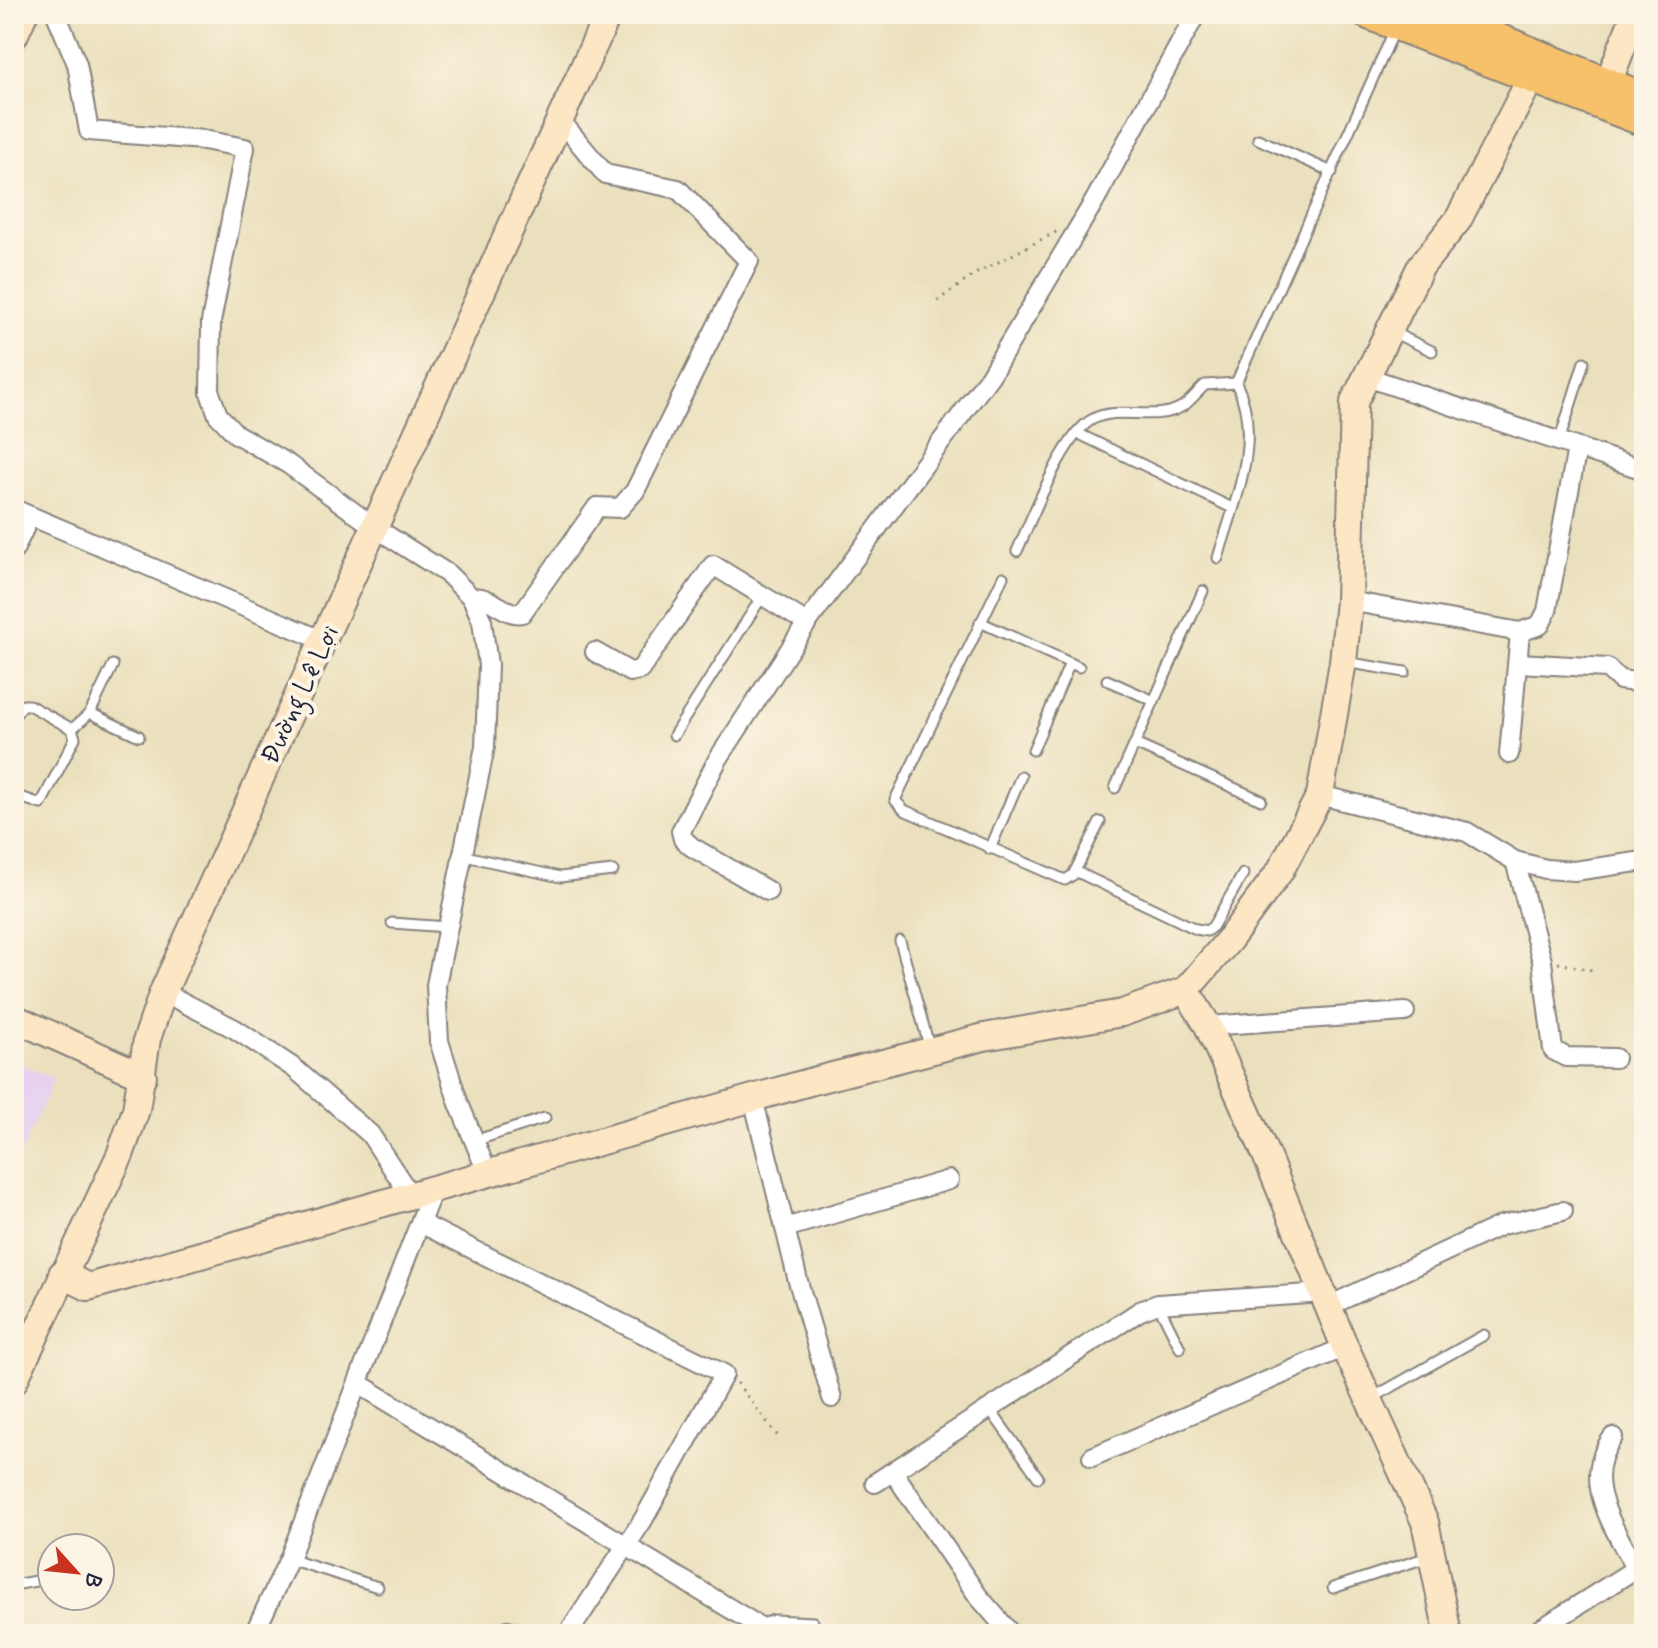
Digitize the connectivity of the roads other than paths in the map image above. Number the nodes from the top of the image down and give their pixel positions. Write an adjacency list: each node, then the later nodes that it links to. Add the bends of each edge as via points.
1 (24, 14): 9 (street)
2 (56, 14): 27 (street, via 77,64 89,131 245,148 211,322 210,393 218,415 236,434 288,464)
3 (608, 14): 13 (street, Đường Lê Lợi)
4 (1196, 14): 37 (street, via 990,376)
5 (1366, 14): 8 (main road)
6 (1439, 14): 11 (main road)
7 (1635, 14): 11 (street)
8 (1397, 26): 10 (main road); 16 (lane)
9 (14, 36)
10 (1531, 78): 14 (main road); 17 (street, via 1458,220 1421,266)
11 (1608, 83): 12 (main road)
12 (1644, 97)
13 (560, 120): 27 (street, Đường Lê Lợi); 34 (street, via 605,174 678,189 749,261 635,491 622,507 597,507 518,616 485,597)
14 (1644, 122)
15 (1258, 139): 16 (lane)
16 (1332, 172): 21 (lane)
17 (1388, 331): 18 (lane); 20 (street)
18 (1432, 351)
19 (1584, 362): 23 (lane)
20 (1364, 376): 23 (street); 35 (street, via 1352,418)
21 (1236, 383): 22 (lane, via 1205,385 1168,413 1093,418); 25 (lane, via 1246,403 1248,454)
22 (1077, 433): 25 (lane); 29 (lane)
23 (1568, 445): 24 (street); 38 (street, via 1545,619)
24 (1644, 470)
25 (1232, 508): 30 (lane)
26 (22, 512): 28 (street); 39 (street)
27 (374, 527): 34 (street, via 448,574); 39 (street, Đường Lê Lợi)
28 (14, 550)
29 (1017, 551)
30 (1218, 558)
31 (1003, 577): 36 (lane)
32 (1203, 591): 47 (lane)
33 (763, 595): 37 (street); 40 (street, via 713,565 640,670 630,672); 51 (lane)
34 (472, 598): 63 (street, via 482,621 488,665 485,747)
35 (1349, 601): 38 (street); 41 (street)
36 (980, 622): 54 (lane, via 1074,665); 62 (lane, via 895,800 904,810)
37 (807, 623): 69 (street, via 718,759 681,831 692,847)
38 (1520, 632): 42 (street)
39 (324, 641): 74 (street, Đường Lê Lợi)
40 (595, 652)
41 (1343, 662): 44 (lane); 59 (street)
42 (1518, 663): 46 (street, via 1607,668 1620,680); 55 (street)
43 (113, 665): 48 (lane)
44 (1405, 672)
45 (1107, 680): 47 (lane)
46 (1644, 683)
47 (1154, 701): 53 (lane)
48 (90, 713): 50 (lane); 52 (lane)
49 (14, 716): 50 (lane, via 29,705)
50 (72, 729): 58 (lane, via 75,738 45,800 35,804)
51 (674, 735)
52 (139, 736)
53 (1135, 744): 57 (lane); 60 (lane)
54 (1033, 750)
55 (1509, 754)
56 (1021, 776): 62 (lane)
57 (1115, 788)
58 (14, 795)
59 (1320, 795): 64 (street, via 1467,832); 73 (street, via 1280,871)
60 (1261, 800)
61 (1100, 822): 67 (lane)
62 (990, 849): 67 (lane, via 1056,879 1065,880)
63 (461, 855): 66 (lane, via 560,877); 71 (street)
64 (1515, 861): 65 (street, via 1574,871); 79 (street, via 1542,961 1553,1050 1566,1057)
65 (1644, 861)
66 (613, 871)
67 (1075, 871): 68 (lane, via 1207,931)
68 (1243, 874)
69 (768, 891)
70 (392, 923): 71 (lane)
71 (447, 927): 83 (street, via 436,985 439,1041)
72 (900, 941): 78 (lane)
73 (1186, 990): 77 (street); 78 (street, via 1122,1013)
74 (163, 992): 80 (street, Đường Lê Lợi, via 147,1039); 86 (street, via 235,1029 294,1068 370,1134)
75 (1405, 1012): 77 (street)
76 (14, 1018): 80 (street)
77 (1208, 1026): 91 (street)
78 (930, 1049): 81 (street)
79 (1615, 1058)
80 (143, 1076): 90 (street, Đường Lê Lợi, via 120,1155)
81 (753, 1098): 84 (street); 89 (street)
82 (545, 1118): 83 (lane)
83 (474, 1141): 84 (street)
84 (487, 1172): 86 (street)
85 (949, 1180): 89 (street)
86 (422, 1192): 88 (street); 90 (street, via 88,1287)
87 (1563, 1211): 91 (street, via 1502,1225)
88 (422, 1224): 97 (street); 106 (street, via 724,1374)
89 (785, 1228): 98 (street)
90 (62, 1274): 96 (street, Đường Lê Lợi)
91 (1326, 1300): 92 (street); 94 (street)
92 (1158, 1304): 95 (lane); 100 (street)
93 (1484, 1335): 99 (lane)
94 (1345, 1347): 99 (street); 102 (street)
95 (1180, 1348)
96 (14, 1381)
97 (359, 1384): 106 (street); 108 (street)
98 (832, 1398)
99 (1370, 1399): 107 (street, via 1405,1472)
100 (991, 1411): 103 (street); 104 (lane)
101 (1613, 1437): 109 (street, via 1599,1461 1598,1491)
102 (1092, 1457)
103 (894, 1473): 105 (street); 120 (street, via 978,1596)
104 (1038, 1477)
105 (875, 1483)
106 (626, 1545): 115 (street); 119 (street)
107 (1435, 1555): 113 (lane); 121 (street)
108 (289, 1559): 112 (lane); 116 (street)
109 (1639, 1566): 122 (street)
110 (36, 1581): 111 (lane)
111 (14, 1585)
112 (378, 1587)
113 (1333, 1588)
114 (813, 1622): 115 (lane, via 774,1620)
115 (765, 1629)
116 (254, 1634)
117 (499, 1634): 118 (street)
118 (520, 1634)
119 (568, 1634)
120 (1011, 1634)
121 (1448, 1634)
122 (1533, 1634)

